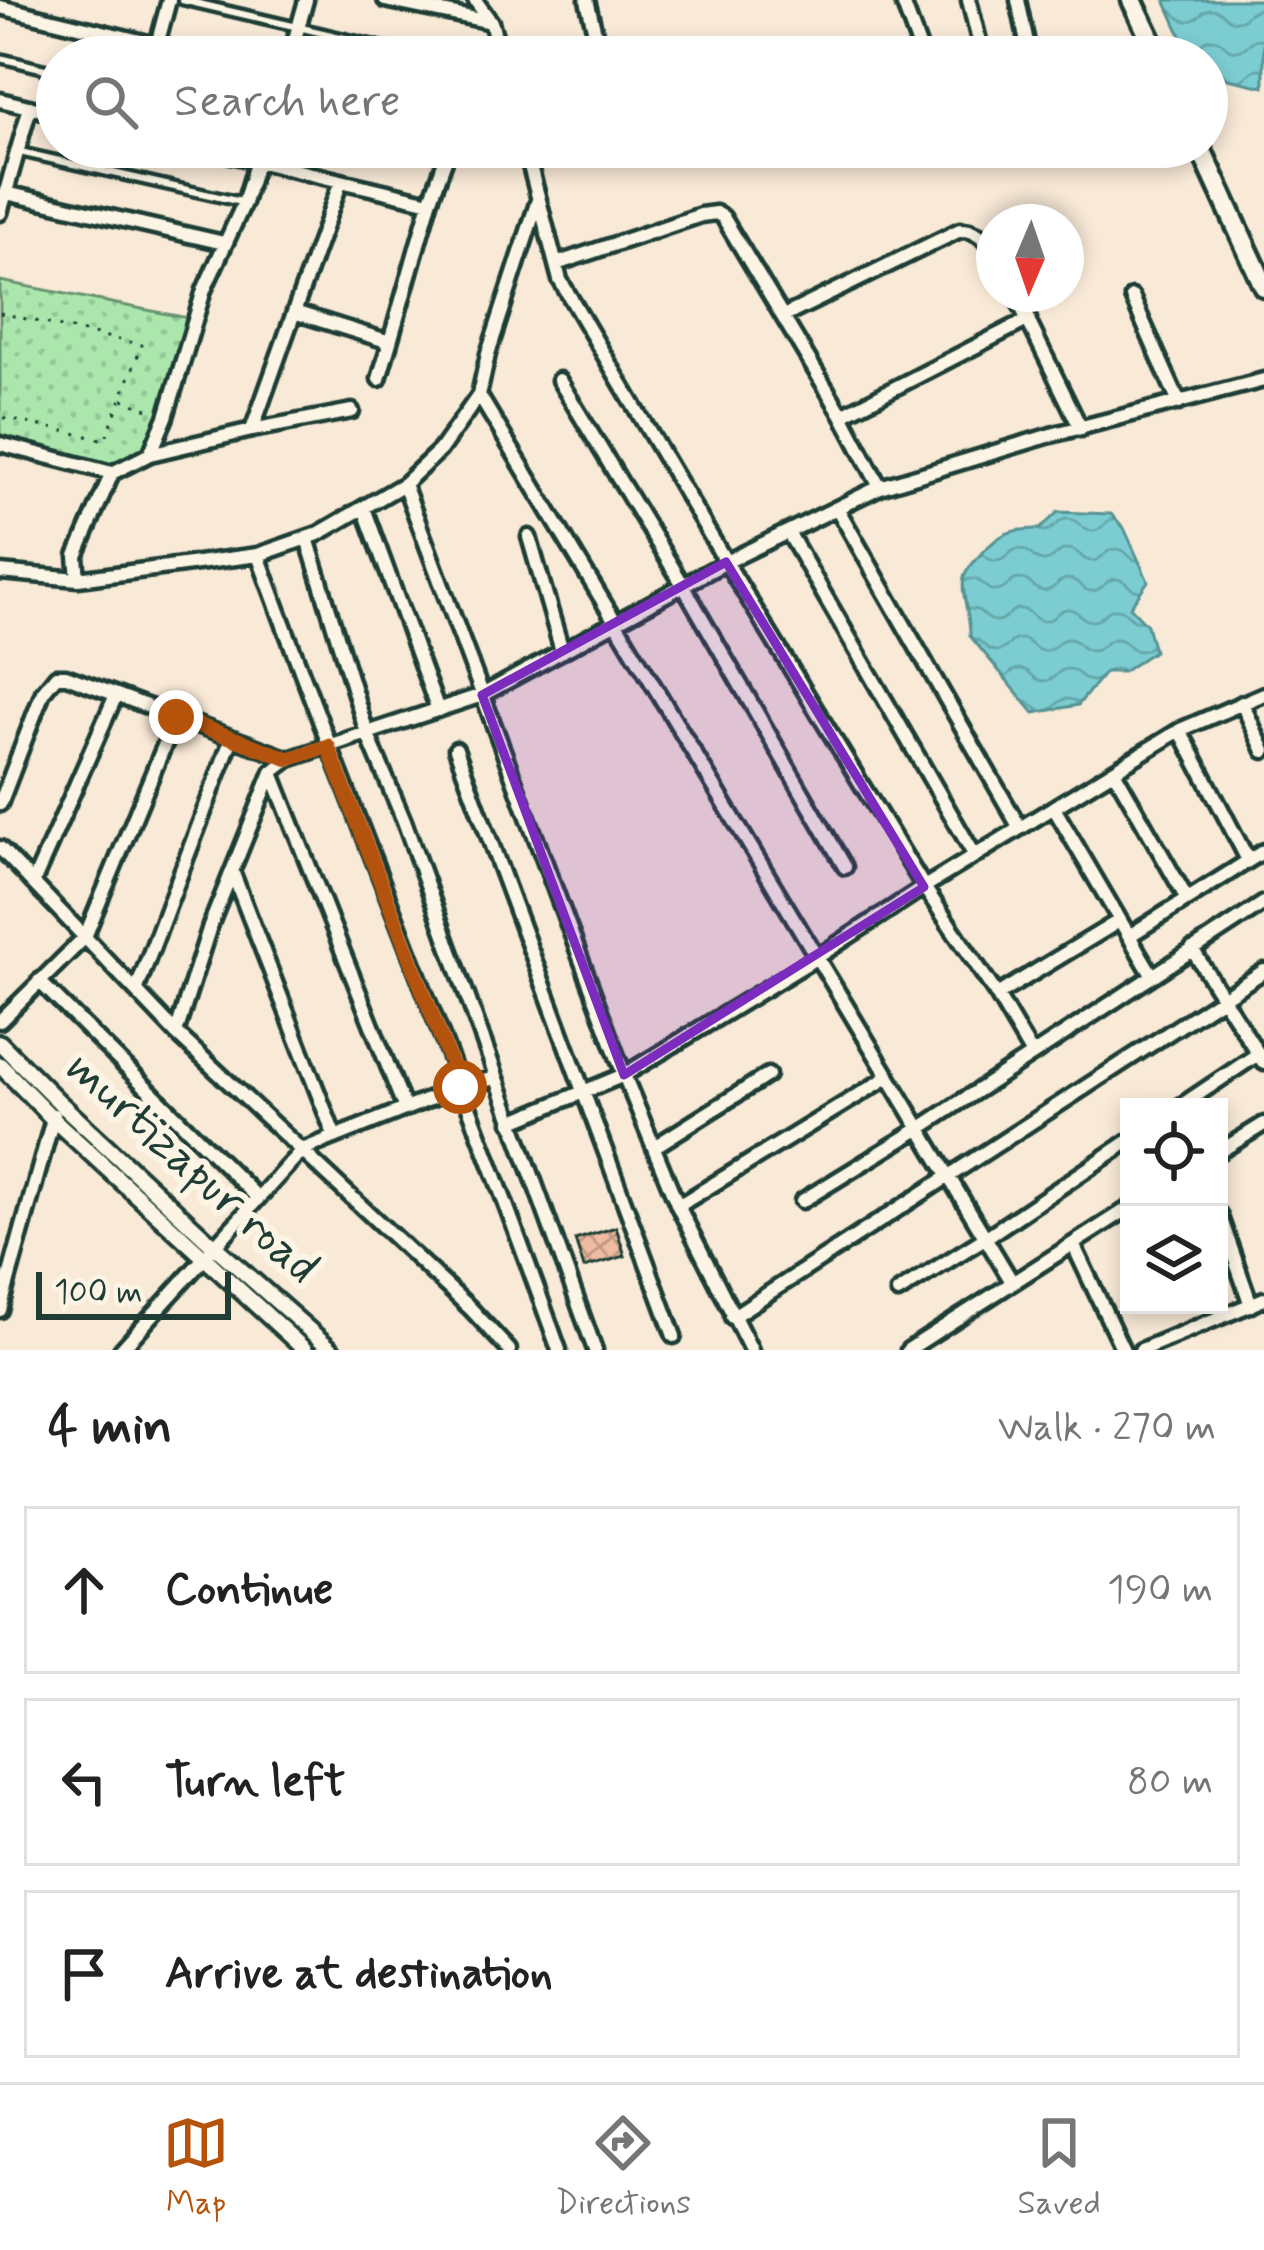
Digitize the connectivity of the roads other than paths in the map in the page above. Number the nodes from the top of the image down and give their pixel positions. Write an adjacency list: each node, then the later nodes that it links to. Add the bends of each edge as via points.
1 (169, 0): 15 (street)
2 (182, 0): 13 (lane)
3 (306, 0): 13 (street)
4 (475, 0): 12 (street)
5 (587, 0): 19 (street)
6 (902, 0): 20 (street)
7 (969, 0): 21 (street)
8 (1018, 0): 22 (street)
9 (1132, 0): 23 (highway)
10 (390, 1): 12 (street)
11 (5, 5): 14 (street)
12 (491, 22): 18 (street)
13 (299, 27): 16 (street); 17 (lane)
14 (123, 36)
15 (159, 36)
16 (296, 36)
17 (337, 36)
18 (495, 36)
19 (596, 36)
20 (915, 36)
21 (978, 36)
22 (1026, 36)
23 (1149, 36)
24 (0, 58): 25 (lane)
25 (36, 67)
26 (0, 100): 27 (street)
27 (30, 107): 28 (street); 29 (street)
28 (36, 108)
29 (17, 152): 30 (lane); 38 (street)
30 (36, 156)
31 (88, 168): 41 (lane)
32 (255, 168): 41 (street)
33 (302, 168): 37 (street)
34 (442, 168): 40 (street)
35 (530, 168): 39 (street)
36 (1210, 168): 46 (highway)
37 (341, 181): 40 (street); 48 (street)
38 (6, 193): 42 (street); 44 (street)
39 (538, 198): 45 (street); 56 (street)
40 (430, 202): 52 (street)
41 (244, 203): 44 (street)
42 (0, 213)
43 (976, 233): 50 (street, via 960,230)
44 (224, 243): 63 (street)
45 (556, 264): 50 (street, via 716,213); 73 (street)
46 (1262, 278)
47 (1132, 297): 57 (street)
48 (294, 312): 52 (street); 61 (street)
49 (1025, 312): 51 (street)
50 (784, 316): 59 (street)
51 (1029, 320): 59 (street); 60 (street)
52 (390, 342): 53 (street)
53 (379, 379)
54 (559, 380): 76 (street)
55 (1264, 380): 57 (street)
56 (479, 395): 65 (street); 77 (street)
57 (1179, 403): 60 (street)
58 (352, 411): 61 (street)
59 (842, 415): 66 (street)
60 (1081, 429): 66 (street)
61 (252, 430): 63 (street)
62 (0, 444): 64 (street)
63 (151, 454): 64 (street)
64 (112, 473): 75 (street, via 76,556)
65 (404, 484): 67 (street); 81 (street)
66 (880, 487): 68 (street)
67 (364, 508): 71 (street); 83 (street)
68 (837, 508): 69 (street); 96 (street)
69 (788, 532): 73 (street); 99 (street)
70 (529, 537): 78 (street)
71 (307, 538): 72 (street); 86 (street)
72 (258, 555): 75 (street); 88 (street)
73 (726, 562): 76 (street); 104 (street)
74 (0, 572): 75 (street)
75 (78, 579)
76 (683, 585): 77 (street); 101 (street)
77 (616, 621): 78 (street); 111 (street)
78 (562, 651): 81 (street)
79 (1264, 694): 82 (street)
80 (116, 695): 84 (street); 94 (street, via 66,676 50,681); 103 (street)
81 (482, 695): 83 (street); 124 (street)
82 (1242, 703): 85 (street); 90 (street)
83 (438, 710): 86 (street)
84 (176, 717): 87 (street); 108 (street)
85 (1180, 730): 92 (street); 100 (street)
86 (367, 734): 88 (street); 127 (street)
87 (232, 738): 91 (street); 115 (street)
88 (328, 746): 91 (street); 128 (street)
89 (456, 749): 129 (street)
90 (1264, 751)
91 (289, 759): 93 (street)
92 (1114, 771): 95 (street); 105 (street)
93 (272, 772): 102 (street); 132 (street)
94 (0, 804)
95 (1054, 808): 96 (street); 107 (street)
96 (1020, 828): 99 (street)
97 (0, 848): 103 (street)
98 (1264, 850): 100 (street)
99 (975, 856): 104 (street)
100 (1248, 860): 105 (street)
101 (845, 867)
102 (232, 871): 119 (street); 137 (street)
103 (33, 883): 108 (street)
104 (924, 887): 111 (street); 116 (street)
105 (1187, 899): 109 (street)
106 (1264, 903): 110 (street)
107 (1119, 921): 109 (street); 116 (street)
108 (85, 937): 114 (street); 115 (street)
109 (1129, 937): 113 (street)
110 (1192, 949): 113 (street); 117 (street)
111 (816, 958): 124 (street); 126 (street)
112 (1264, 970): 117 (street)
113 (1152, 974): 121 (street)
114 (39, 981): 118 (street); 143 (street)
115 (136, 991): 119 (street)
116 (997, 995): 121 (street)
117 (1222, 998): 122 (street); 142 (street)
118 (0, 1021)
119 (176, 1033): 141 (street)
120 (0, 1042): 131 (street, murtizapur road)
121 (1031, 1054): 136 (street)
122 (1261, 1059): 130 (street)
123 (0, 1065): 133 (street)
124 (624, 1075): 129 (street); 139 (street)
125 (767, 1075): 139 (street)
126 (888, 1077): 136 (street); 145 (street)
127 (495, 1078): 128 (street); 134 (street)
128 (460, 1087): 132 (street); 161 (street)
129 (583, 1092): 134 (street); 156 (street)
130 (1194, 1098)
131 (58, 1102): 133 (street); 150 (street, murtizapur road)
132 (405, 1109): 137 (street)
133 (53, 1119): 150 (street); 154 (street)
134 (512, 1122): 162 (street)
135 (1264, 1124): 138 (street)
136 (919, 1129): 142 (street); 144 (street)
137 (335, 1137): 141 (street)
138 (1228, 1146)
139 (653, 1147): 145 (street)
140 (1120, 1147): 148 (street)
141 (302, 1150): 143 (street); 160 (street)
142 (949, 1175): 148 (street); 155 (street)
143 (259, 1198): 150 (street)
144 (802, 1201)
145 (678, 1206): 155 (street)
146 (1120, 1214): 149 (street)
147 (1228, 1234): 153 (street)
148 (986, 1238): 151 (street); 152 (street)
149 (1073, 1244): 151 (street); 165 (street)
150 (209, 1252): 157 (street); 158 (street); 159 (street, murtizapur road)
151 (1012, 1282): 164 (street)
152 (898, 1292)
153 (1258, 1302): 166 (street)
154 (0, 1310)
155 (732, 1317): 163 (street)
156 (674, 1336)
157 (121, 1350)
158 (305, 1350)
159 (332, 1350)
160 (509, 1350)
161 (559, 1350)
162 (595, 1350)
163 (752, 1350)
164 (908, 1350)
165 (1123, 1350)
166 (1141, 1350)

